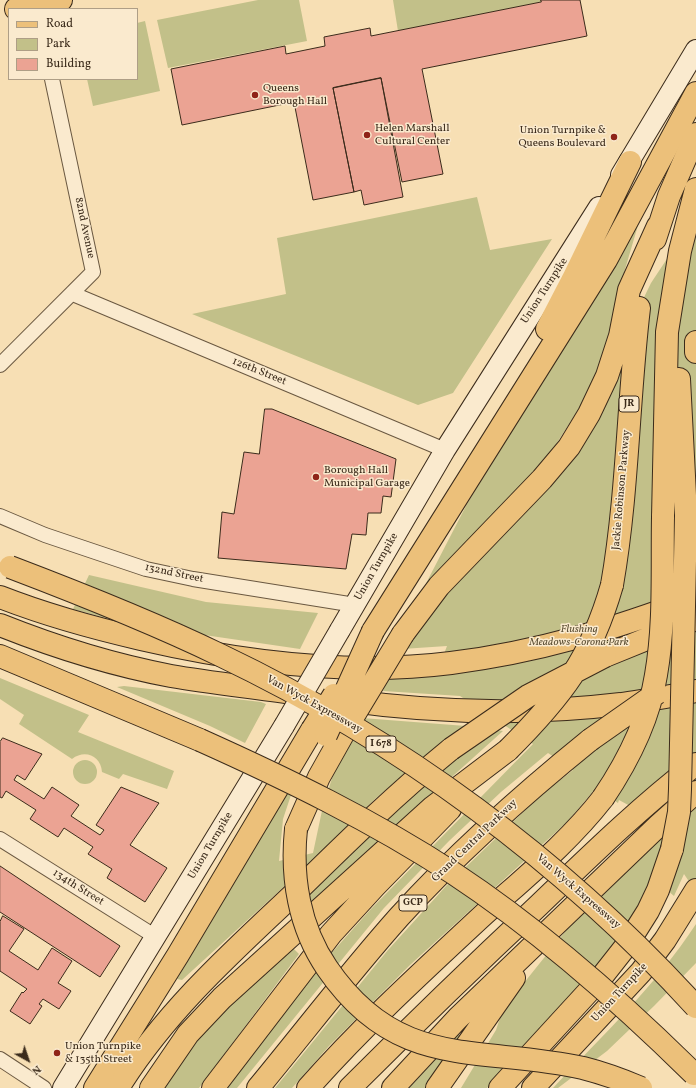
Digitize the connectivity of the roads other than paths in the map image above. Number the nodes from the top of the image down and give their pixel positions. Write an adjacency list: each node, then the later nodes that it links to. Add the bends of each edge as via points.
1 (61, 0): 2 (main road)
2 (31, 6)
3 (696, 50): 7 (main road, Union Turnpike)
4 (52, 80): 11 (street, 82nd Avenue, via 93,272)
5 (696, 93): 15 (main road, via 606,260)
6 (696, 134): 9 (main road, Jackie Robinson Parkway / JR)
7 (630, 162): 15 (main road, via 574,277 520,378); 16 (main road, Union Turnpike)
8 (696, 189): 10 (main road)
9 (658, 226): 30 (main road, Jackie Robinson Parkway / JR, bridge, via 639,307 619,540 612,585 592,642 570,680 545,713); 33 (main road, bridge, via 629,290 620,336 607,376 589,414 569,447 439,586 403,634 319,777)
10 (674, 279): 18 (main road); 50 (main road, bridge, via 665,359 661,624 656,677 648,709 635,743 603,798 566,840 430,964 368,1024)
11 (73, 294): 14 (street, 82nd Avenue); 16 (street, 126th Street)
12 (696, 342): 13 (main road)
13 (696, 352)
14 (0, 366)
15 (495, 435): 29 (main road, bridge, via 373,631)
16 (445, 450): 22 (main road, Union Turnpike)
17 (0, 516): 22 (street, 132nd Street, via 44,536 146,569)
18 (686, 516): 25 (main road, bridge); 54 (main road, bridge, via 680,789 672,849 658,890 626,946 600,979)
19 (5, 565): 38 (main road, Van Wyck Expressway / I 678, bridge, via 144,621 221,656 308,700 388,748 463,798 540,858 637,944)
20 (0, 597): 21 (main road, via 40,613 166,645 270,661 364,668 449,663 538,648 634,622)
21 (696, 598)
22 (355, 605): 37 (main road, Union Turnpike, bridge)
23 (696, 619): 39 (main road, bridge, via 605,656 528,696 451,749 407,785 238,946)
24 (0, 625): 28 (main road, via 81,654 164,674 405,707 484,712 548,710 633,702)
25 (696, 638)
26 (0, 656): 41 (main road, bridge, via 256,765 406,844 501,906 590,977)
27 (696, 668): 49 (main road, Grand Central Parkway / GCP, bridge, via 636,706 590,740 511,805 435,879 377,943)
28 (696, 691)
29 (319, 732): 33 (main road, via 300,797); 44 (main road)
30 (508, 750): 47 (main road, via 433,807 222,998 188,1034); 48 (main road, via 331,934)
31 (696, 764): 51 (main road, via 663,789 615,832)
32 (696, 792): 36 (main road)
33 (296, 829): 56 (main road, bridge, via 296,885 313,946 332,977 367,1014 392,1030 422,1044 478,1055 577,1067 614,1077)
34 (0, 839): 37 (street, 134th Street)
35 (696, 890): 55 (main road, Union Turnpike, via 645,967)
36 (563, 916): 52 (main road, via 438,1037); 53 (main road, via 496,1002)
37 (156, 937): 43 (main road, Union Turnpike)
38 (696, 1007)
39 (177, 1010): 45 (main road, via 147,1045); 46 (main road)
40 (0, 1059): 42 (street)
41 (695, 1075)
42 (44, 1088)
43 (63, 1088)
44 (95, 1088)
45 (118, 1088)
46 (131, 1088)
47 (151, 1088)
48 (213, 1088)
49 (258, 1088)
50 (308, 1088)
51 (350, 1088)
52 (393, 1088)
53 (438, 1088)
54 (500, 1088)
55 (532, 1088)
56 (640, 1088)

